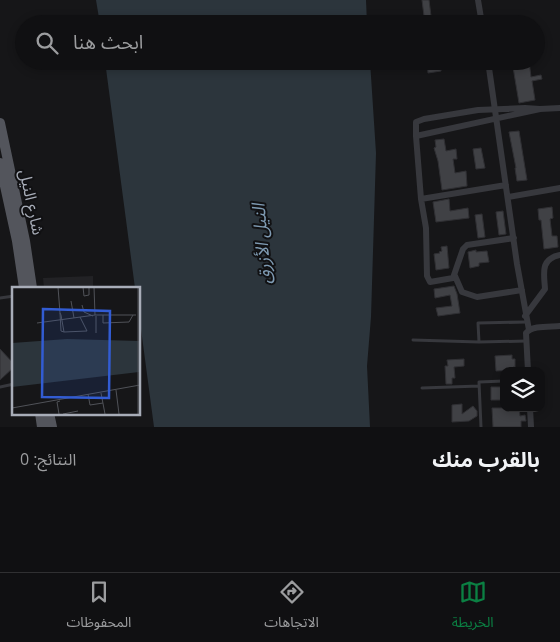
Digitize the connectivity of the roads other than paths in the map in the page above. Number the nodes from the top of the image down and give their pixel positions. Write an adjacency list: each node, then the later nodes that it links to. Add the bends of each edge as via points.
1 (478, 0): 2 (street)
2 (480, 15)
3 (489, 70): 5 (street)
4 (560, 108): 6 (street)
5 (495, 109): 6 (street); 7 (street); 9 (street, via 417,121)
6 (540, 109): 7 (street)
7 (496, 118): 9 (street); 11 (street)
8 (0, 123): 19 (main road, شارع النيل)
9 (416, 136): 14 (street)
10 (0, 163): 18 (main road, شارع النيل)
11 (506, 184): 13 (street); 14 (street)
12 (560, 188): 13 (street)
13 (508, 197): 15 (street)
14 (421, 199): 17 (street, via 428,280 433,282)
15 (514, 238): 17 (street, via 467,245); 20 (street)
16 (560, 255): 21 (street, via 546,263 543,272 546,289)
17 (455, 276): 20 (street, via 462,292 474,297)
18 (24, 287)
19 (32, 287)
20 (522, 290): 21 (street)
21 (526, 319): 23 (street); 26 (lane, via 478,323)
22 (560, 326): 23 (street)
23 (529, 330): 25 (street)
24 (413, 340): 26 (lane)
25 (527, 341): 26 (lane); 27 (street)
26 (479, 342)
27 (528, 367)
28 (500, 381): 29 (lane, via 479,382)
29 (479, 386): 30 (lane); 36 (lane)
30 (422, 388)
31 (530, 412): 37 (street)
32 (40, 414): 34 (main road)
33 (49, 414): 35 (main road)
34 (42, 427)
35 (52, 427)
36 (481, 427)
37 (531, 427)

